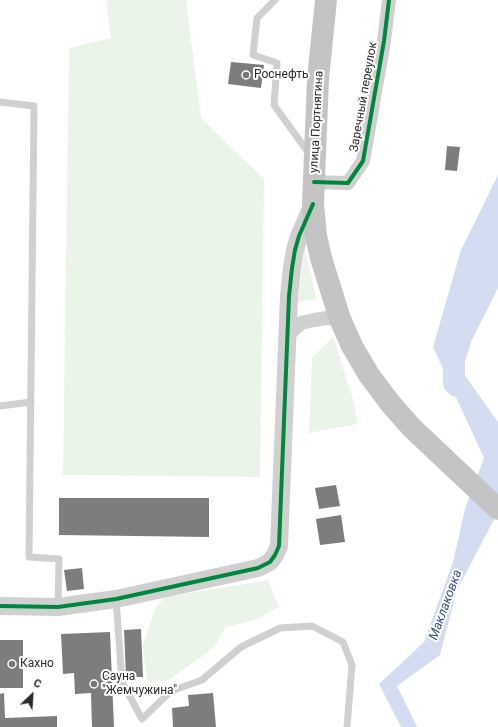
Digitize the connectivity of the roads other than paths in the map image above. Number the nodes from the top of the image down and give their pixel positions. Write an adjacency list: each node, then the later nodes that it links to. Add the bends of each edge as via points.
1 (275, 0): 5 (lane, via 257,18 253,55 277,63 274,105)
2 (326, 0): 5 (main road, улица Портнягина, via 318,79)
3 (389, 0): 5 (street, Заречный переулок, via 363,161 348,183)
4 (0, 102): 9 (lane, via 34,106)
5 (314, 172): 6 (main road, улица Портнягина)
6 (312, 204): 7 (main road, улица Портнягина, via 321,258); 8 (street, via 295,250 289,296)
7 (340, 319): 8 (street, via 328,318 302,323); 11 (main road, улица Портнягина, via 368,374 390,403 411,427)
8 (289, 334): 12 (street, via 279,546 275,555 270,562 258,568)
9 (31, 402): 10 (lane); 14 (lane, via 29,557 59,559)
10 (0, 406)
11 (498, 509)
12 (116, 599): 14 (street); 15 (lane, via 122,682 142,719 171,691 202,680 241,647 280,628 312,626 344,642 352,665)
13 (0, 606): 14 (street)
14 (58, 608)
15 (347, 727)

